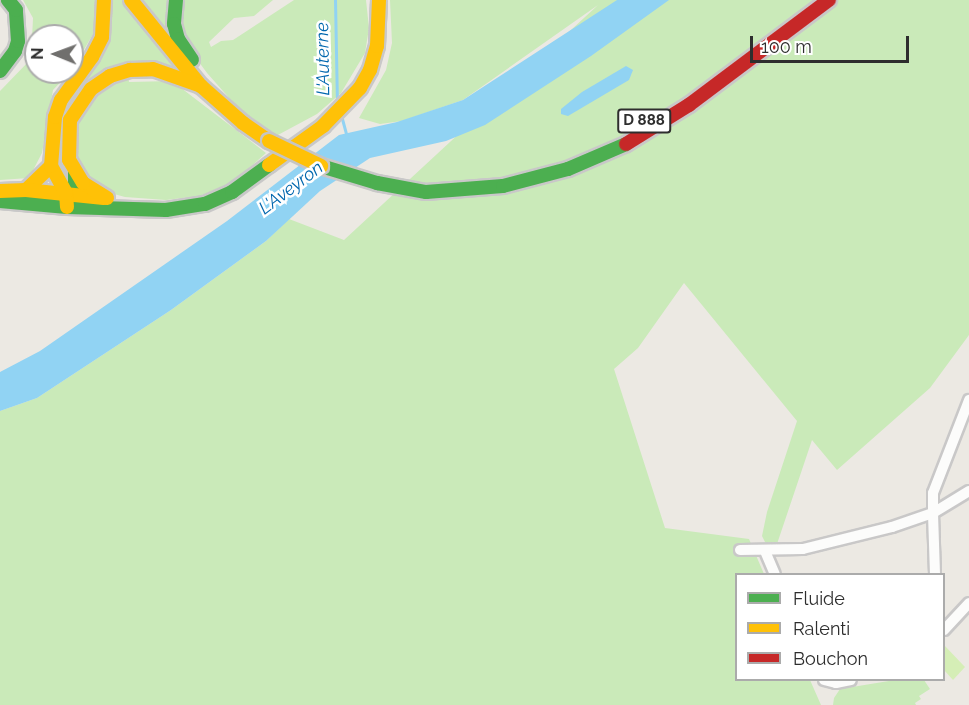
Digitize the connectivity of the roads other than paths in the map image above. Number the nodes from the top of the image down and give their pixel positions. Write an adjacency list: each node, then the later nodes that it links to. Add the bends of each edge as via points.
1 (8, 0): 10 (main road, via 16,10 18,41)
2 (104, 0): 13 (main road, via 102,37 61,100 55,117)
3 (130, 0): 11 (main road)
4 (176, 0): 12 (main road, via 174,24 178,39)
5 (373, 0): 9 (main road)
6 (380, 0): 9 (main road)
7 (810, 0): 15 (main road, D 888, via 660,111 609,142 529,171)
8 (829, 0): 15 (main road, D 888, via 689,105 629,143 536,179)
9 (378, 22): 21 (main road, via 370,70 360,88 323,126 232,192 205,204)
10 (0, 71)
11 (201, 86): 12 (main road); 14 (main road, via 153,69 120,73 91,89 70,120 69,160)
12 (243, 123): 15 (main road, bridge, via 290,153 348,176 426,192)
13 (51, 166): 16 (main road); 18 (main road)
14 (75, 172): 18 (main road); 19 (main road, via 92,190)
15 (451, 188)
16 (26, 190): 17 (main road); 18 (main road)
17 (0, 191)
18 (69, 198): 19 (main road); 20 (main road); 21 (main road)
19 (107, 198): 21 (main road)
20 (0, 201)
21 (166, 210)
22 (969, 400): 24 (street, via 933,494)
23 (969, 491): 24 (street)
24 (933, 513): 26 (street, via 824,545); 28 (street)
25 (740, 550): 26 (street)
26 (765, 551): 27 (street)
27 (775, 573)
28 (935, 573)
29 (969, 603): 30 (street)
30 (948, 627)
31 (828, 681): 32 (street)
32 (846, 681)

